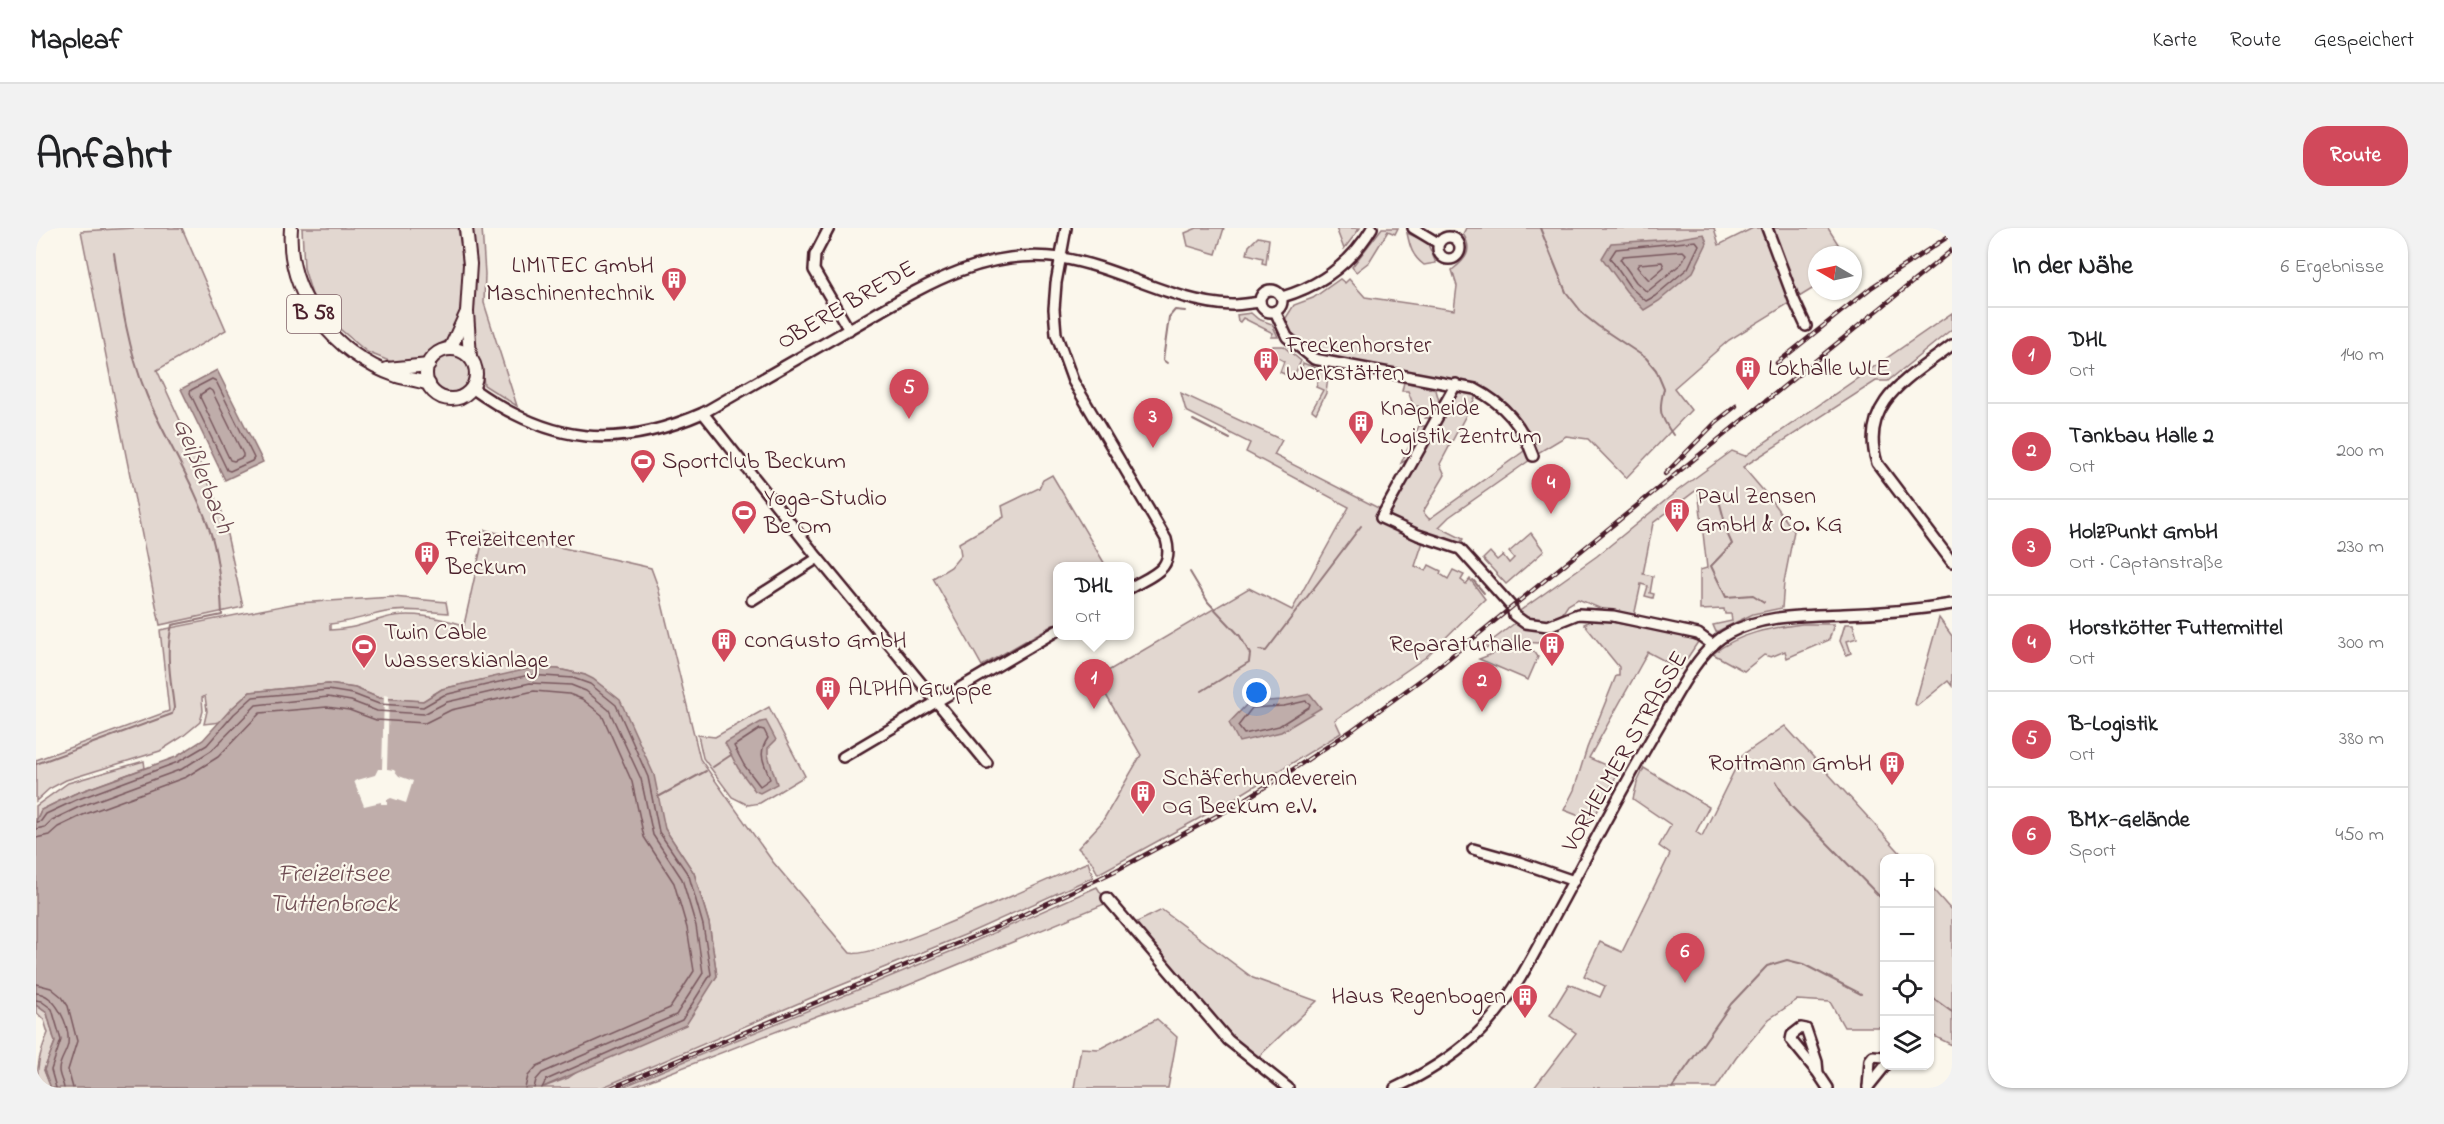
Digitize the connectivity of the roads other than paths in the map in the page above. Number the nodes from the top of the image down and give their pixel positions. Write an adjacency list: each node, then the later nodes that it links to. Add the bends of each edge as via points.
1 (291, 228): 20 (main road, B 58, via 293,265 316,318 335,339)
2 (466, 228): 13 (main road, via 470,264)
3 (829, 228): 15 (street, via 815,255 814,270)
4 (1066, 228): 9 (street)
5 (1372, 228): 10 (street, via 1345,263 1307,288)
6 (1413, 228): 8 (street)
7 (1767, 228): 14 (street)
8 (1438, 243)
9 (1059, 258): 11 (street, OBERE BREDE, via 1106,269 1198,300 1233,305); 15 (street, OBERE BREDE, via 1000,260 956,271 908,294); 28 (street, via 1056,334 1073,381 1166,539 1166,564)
10 (1282, 297): 11 (street, via 1278,291 1269,289 1261,295); 12 (street)
11 (1260, 302): 12 (street, via 1265,310)
12 (1275, 311): 22 (street, via 1287,337 1314,359)
13 (467, 312): 17 (main road); 18 (main road)
14 (1806, 326)
15 (849, 330): 24 (street, OBERE BREDE)
16 (1952, 345): 27 (street, via 1892,392 1879,409 1872,429 1877,464)
17 (450, 350): 18 (main road); 19 (main road, via 438,354)
18 (470, 357): 23 (main road, via 476,369)
19 (429, 364): 20 (main road); 21 (main road)
20 (385, 370): 21 (main road, B 58)
21 (429, 384): 23 (main road, via 437,394 449,399 462,397)
22 (1455, 384): 25 (street, via 1491,397 1505,409 1526,437); 32 (street, VORHELMER STRASSE, via 1382,518 1460,549 1525,623 1548,626 1578,614 1613,616 1698,634)
23 (472, 388): 24 (street, OBERE BREDE, via 532,422 583,436 650,433)
24 (703, 413): 26 (street)
25 (1533, 456)
26 (818, 558): 29 (street); 33 (street)
27 (1952, 562)
28 (1134, 586)
29 (752, 600)
30 (1952, 604): 32 (street, VORHELMER STRASSE, via 1894,612 1788,616 1750,624)
31 (1053, 633): 33 (street)
32 (1713, 645): 37 (street, VORHELMER STRASSE, via 1687,678 1631,772)
33 (936, 701): 34 (street); 35 (street)
34 (843, 757)
35 (987, 763)
36 (1473, 849): 37 (street, VORHELMER STRASSE)
37 (1574, 881): 44 (street, VORHELMER STRASSE, via 1524,974 1499,1009 1475,1036 1447,1058)
38 (1107, 898): 43 (street, via 1228,1040)
39 (1880, 1057): 42 (street, via 1870,1060)
40 (1881, 1070): 42 (street)
41 (1818, 1073): 45 (street)
42 (1868, 1087)
43 (1288, 1088)
44 (1395, 1088)
45 (1828, 1088)

